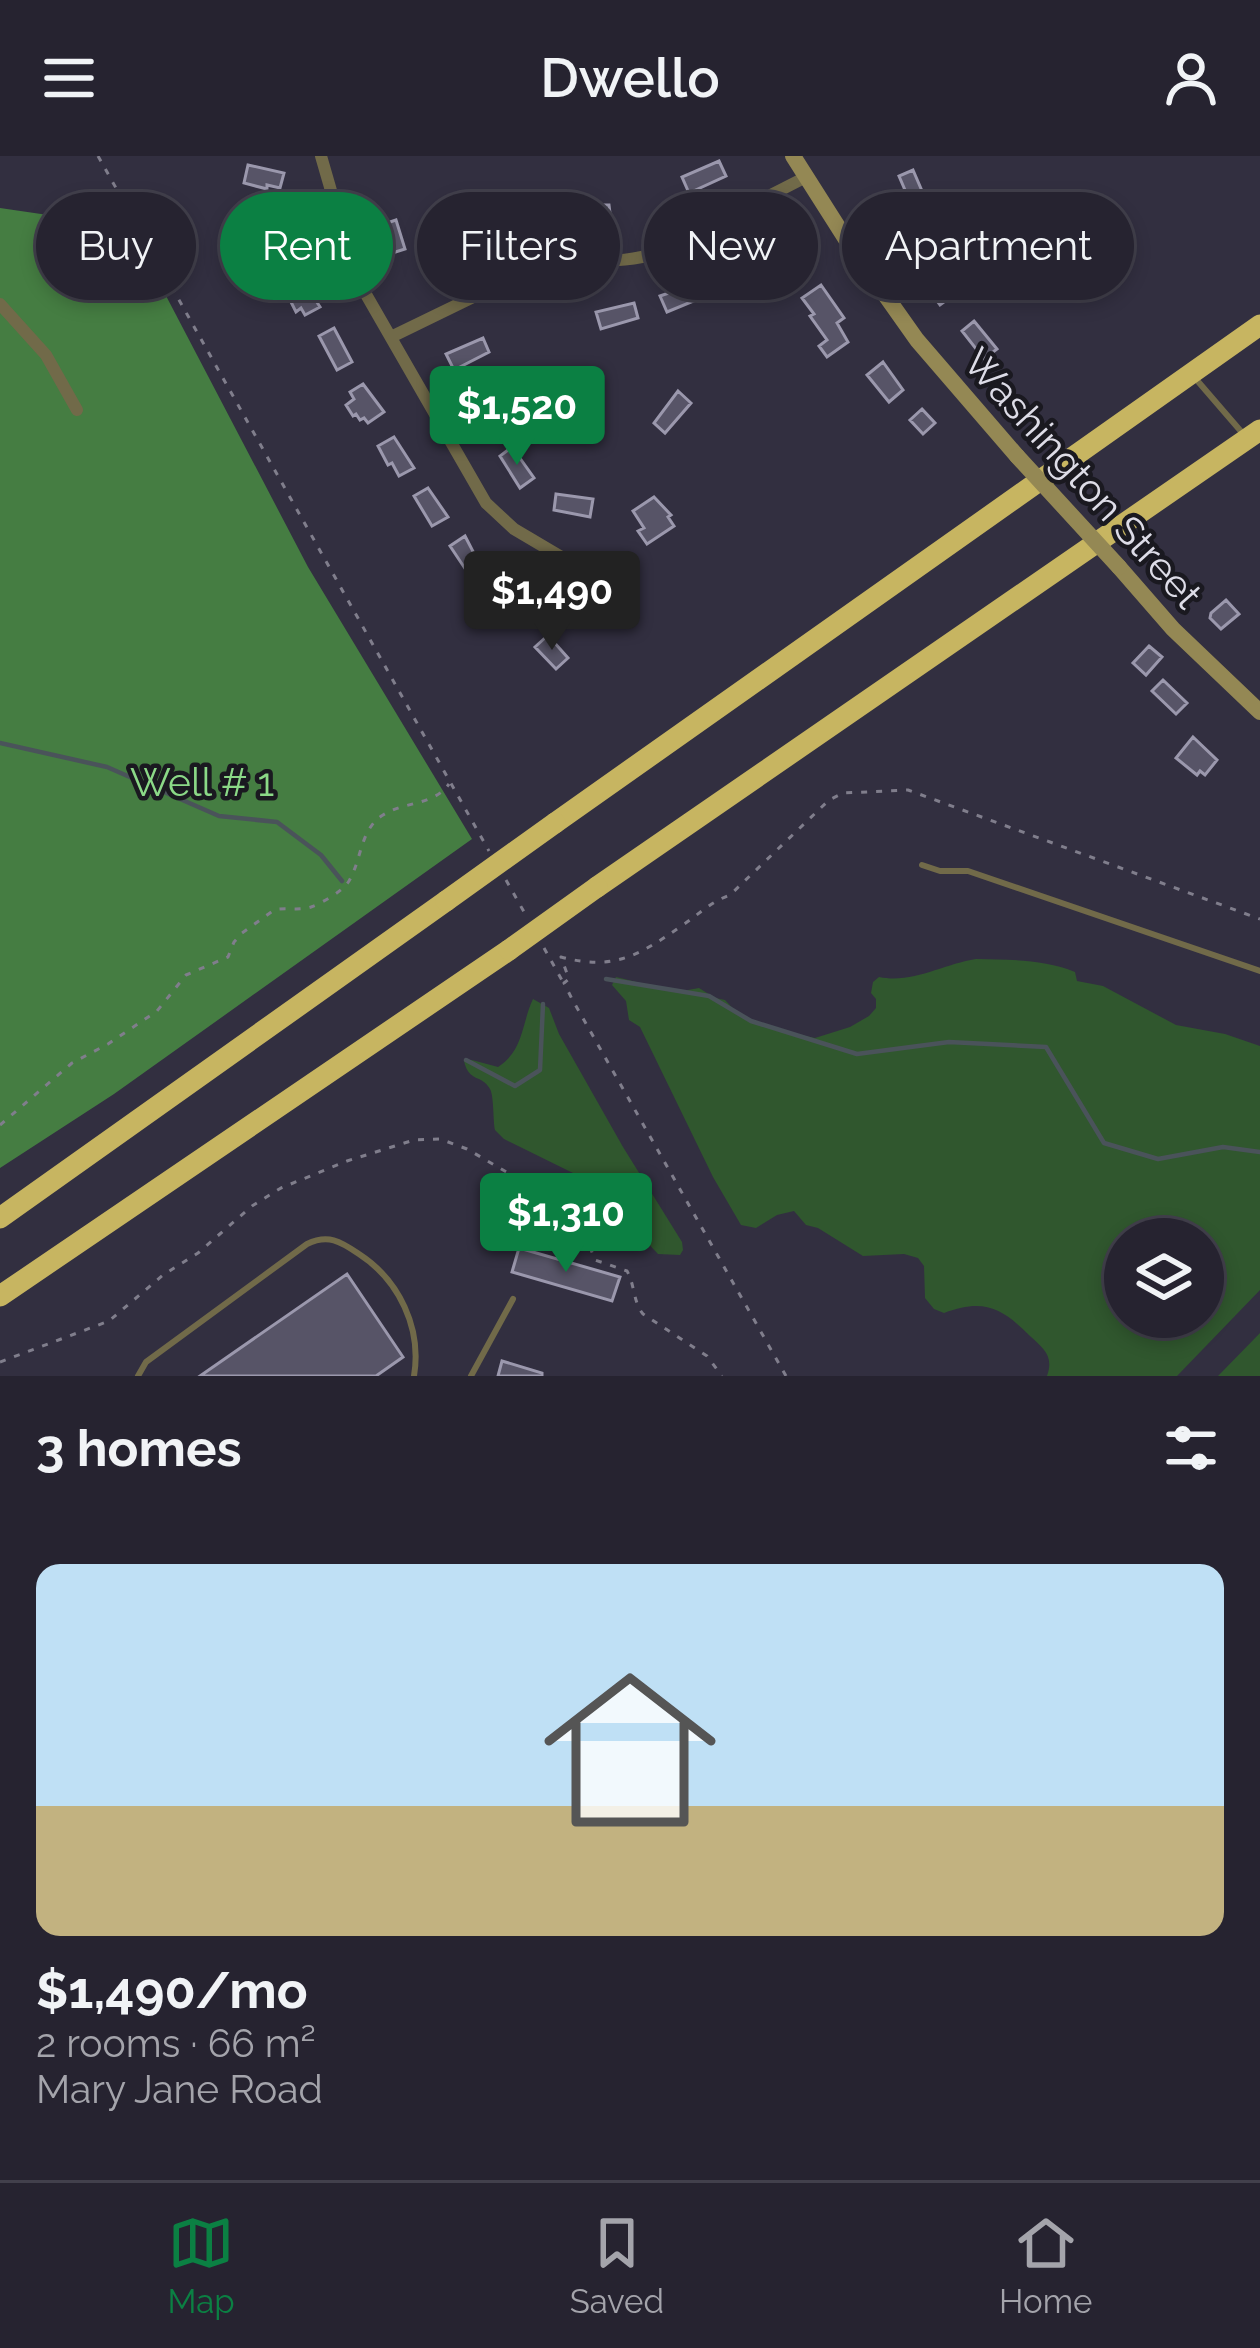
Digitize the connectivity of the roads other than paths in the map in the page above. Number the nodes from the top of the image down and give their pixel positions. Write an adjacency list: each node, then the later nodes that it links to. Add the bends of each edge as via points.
1 (321, 156): 6 (street, via 356,277)
2 (793, 156): 3 (main road, Washington Street)
3 (806, 177): 6 (street, via 657,253 634,261 552,262); 11 (main road, Washington Street, bridge, via 916,340 1173,629)
4 (0, 304): 8 (street, via 46,355)
5 (1260, 325): 7 (highway)
6 (391, 337): 10 (street, via 486,503)
7 (1191, 374): 9 (lane); 14 (highway, bridge)
8 (77, 410)
9 (1254, 435): 15 (highway, bridge)
10 (584, 571)
11 (1260, 712)
12 (922, 865): 13 (lane, via 968,871)
13 (1260, 970)
14 (0, 1218)
15 (0, 1297)
16 (512, 1299): 19 (lane)
17 (138, 1376): 18 (lane, via 146,1362 324,1238 388,1279 416,1340)
18 (414, 1376)
19 (470, 1376)

